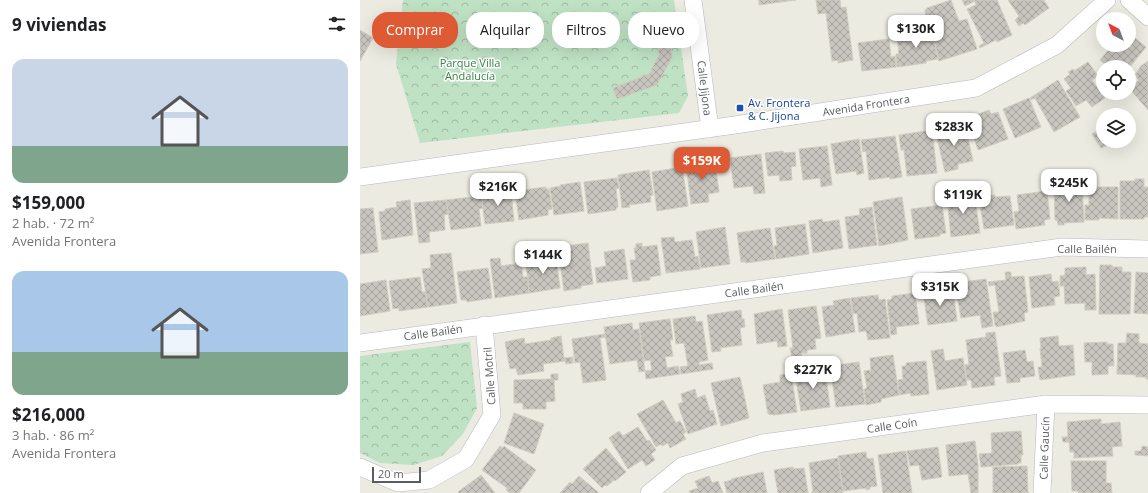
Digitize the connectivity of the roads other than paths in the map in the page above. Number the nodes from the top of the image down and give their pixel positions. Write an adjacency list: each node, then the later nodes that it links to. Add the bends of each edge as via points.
1 (693, 0): 5 (street, Calle Jijona)
2 (1107, 0): 5 (street, Avenida Frontera, via 1057,45 976,88)
3 (1128, 0): 4 (street)
4 (1148, 17)
5 (710, 129): 6 (street, Avenida Frontera)
6 (360, 177)
7 (1148, 249): 8 (street, Calle Bailén, via 1062,247)
8 (484, 325): 9 (street, Calle Bailén); 12 (street, Calle Motril, via 492,415 466,459 429,480 398,483)
9 (360, 343)
10 (1046, 404): 11 (street, Calle Coín); 13 (street, Calle Coín, via 763,443 682,466); 14 (street, Calle Gaucín)
11 (1148, 405)
12 (364, 469)
13 (649, 493)
14 (1042, 493)

